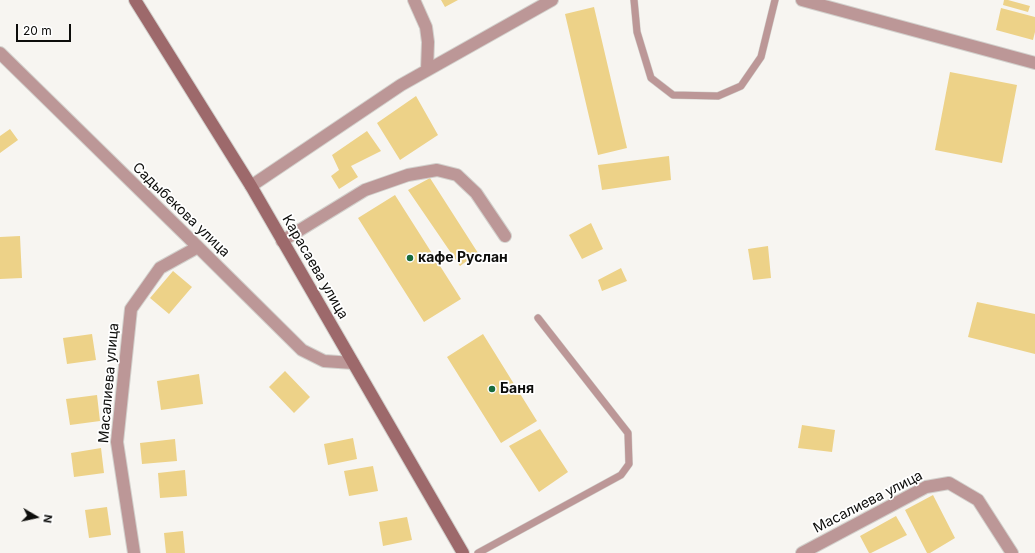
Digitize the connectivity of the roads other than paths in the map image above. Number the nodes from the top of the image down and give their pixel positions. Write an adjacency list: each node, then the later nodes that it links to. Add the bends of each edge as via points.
1 (135, 0): 10 (street, Карасаева улица)
2 (414, 0): 9 (street, via 426,26)
3 (552, 0): 9 (street)
4 (634, 0): 5 (lane, via 637,32 651,78 673,95 718,96 741,86 761,56)
5 (775, 0)
6 (802, 0): 8 (street)
7 (0, 53): 13 (street, Садыбекова улица)
8 (1035, 63)
9 (427, 70): 10 (street)
10 (251, 186): 12 (street, Карасаева улица)
11 (505, 236): 12 (street, via 476,193 457,175 436,170 408,175 365,190)
12 (282, 241): 15 (street, Карасаева улица)
13 (198, 247): 15 (street, Садыбекова улица, via 302,350 324,361); 16 (street, Масалиева улица, via 160,268 131,309 117,442)
14 (538, 318): 18 (lane, via 628,433 629,464 621,475)
15 (353, 363): 17 (street, Карасаева улица)
16 (134, 553)
17 (463, 553)
18 (478, 553)
19 (802, 553): 20 (street, Масалиева улица, via 926,487 949,483 978,500)
20 (1012, 553)

